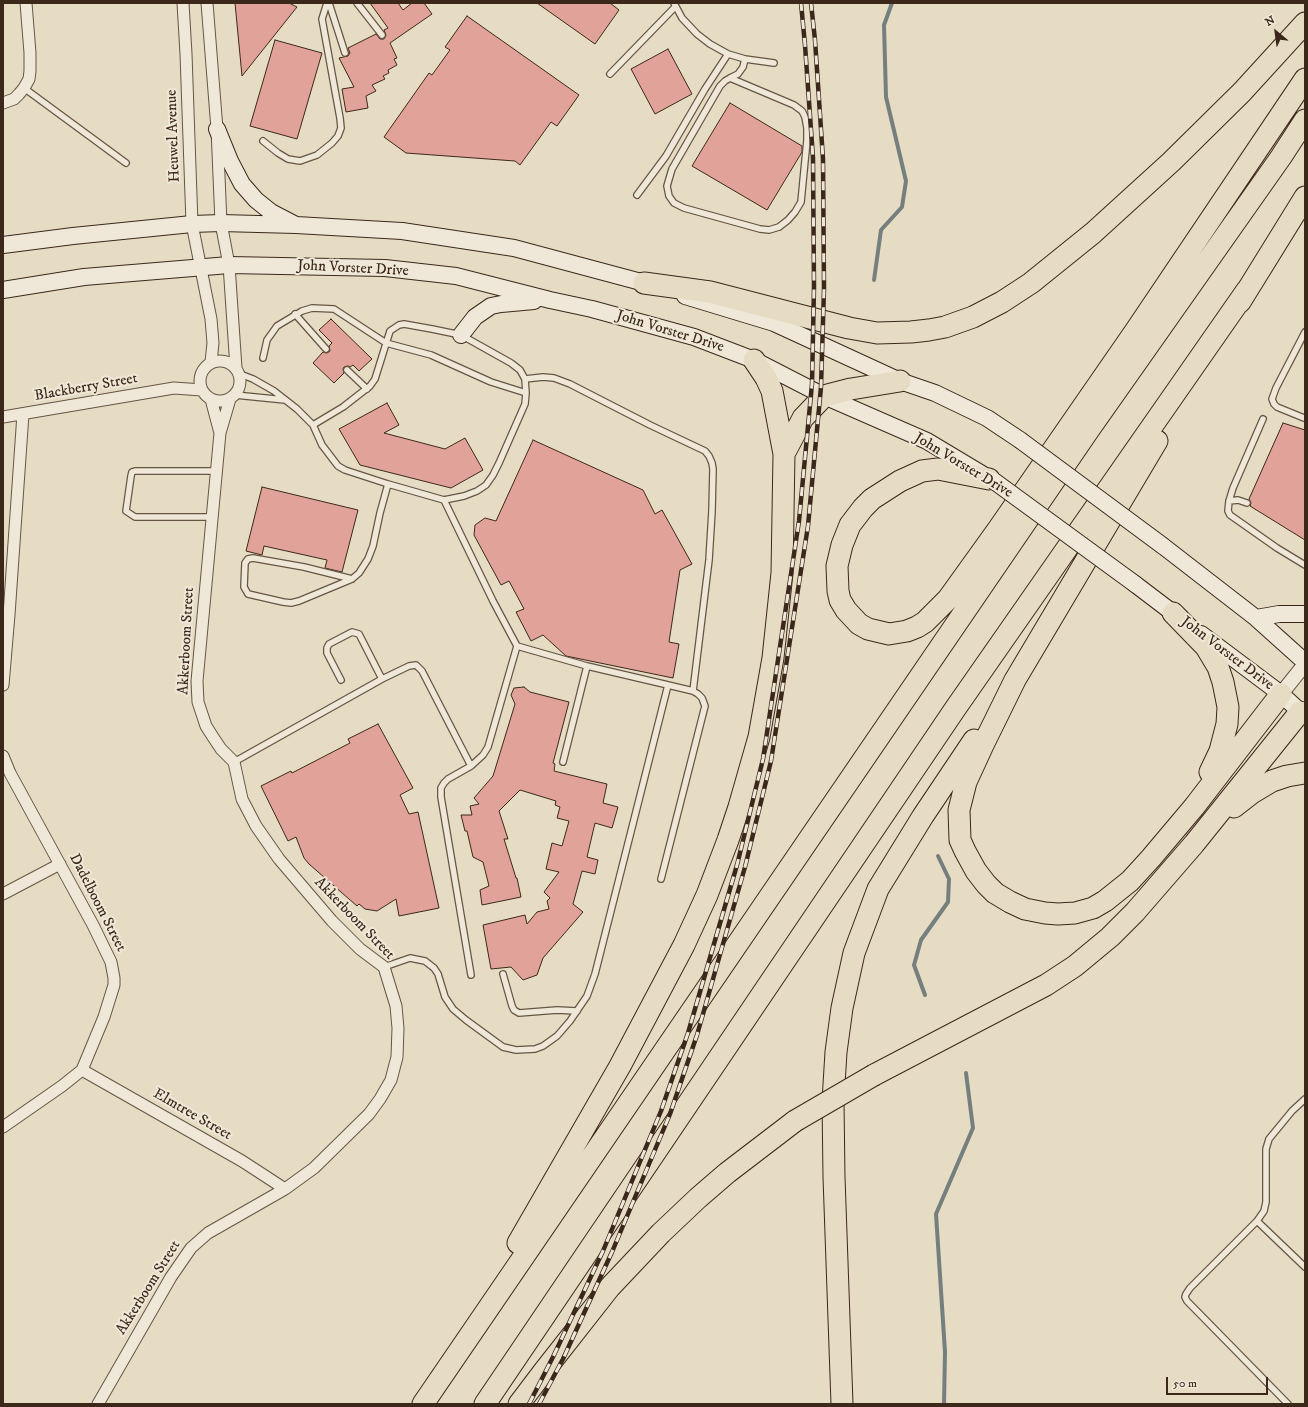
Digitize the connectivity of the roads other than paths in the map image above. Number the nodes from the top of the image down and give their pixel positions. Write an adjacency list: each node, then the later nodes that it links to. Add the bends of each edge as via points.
1 (26, 3): 16 (street, via 30,71)
2 (182, 3): 25 (street, Heuwel Avenue)
3 (207, 3): 19 (street)
4 (328, 3): 9 (lane); 20 (lane, via 322,19 340,118 341,128 338,136 317,156 300,161 288,159)
5 (357, 3): 8 (lane)
6 (675, 5): 10 (lane, via 682,18 697,34); 13 (lane)
7 (1305, 23): 30 (highway, via 1237,97 1093,233 1031,282 1002,302 973,317 929,330 877,333 710,292)
8 (382, 35)
9 (345, 53)
10 (728, 54): 11 (lane); 22 (lane, via 666,156)
11 (745, 59): 12 (lane); 14 (lane, via 741,71)
12 (774, 64)
13 (610, 74)
14 (730, 78): 14 (lane, via 720,86 672,169 667,186 669,196 674,203 684,208 769,230 779,227 788,220 801,202 807,140 805,117 794,105)
15 (1305, 79): 63 (highway, via 1136,330 948,599 925,622 907,631 889,634 859,624 840,600 837,566 850,525 863,508 900,481 922,471 938,469)
16 (24, 88): 17 (street, via 14,99); 21 (lane)
17 (3, 103)
18 (1305, 120): 108 (highway, via 1079,444)
19 (217, 129): 24 (street); 26 (main road, via 242,184 271,212)
20 (264, 141)
21 (126, 163)
22 (637, 195)
23 (1305, 197): 32 (highway)
24 (221, 223): 25 (main road); 26 (main road); 28 (street)
25 (192, 224): 27 (main road); 29 (street, Heuwel Avenue)
26 (296, 225): 30 (main road, via 402,231 514,248)
27 (3, 245)
28 (229, 265): 29 (main road, John Vorster Drive); 33 (main road, John Vorster Drive, via 385,268 456,276); 43 (street)
29 (200, 266): 31 (main road, John Vorster Drive, via 84,277); 41 (street, via 212,331)
30 (644, 283): 46 (main road, via 774,324)
31 (3, 290)
32 (1247, 290): 80 (highway); 109 (highway, via 950,716)
33 (550, 300): 36 (main road, via 491,306 475,317); 40 (main road, John Vorster Drive, via 694,337)
34 (295, 314): 37 (lane, via 312,308 334,309); 38 (lane); 39 (lane, via 277,326 267,340)
35 (1305, 332): 57 (lane, via 1272,399 1277,406)
36 (461, 335): 37 (lane, via 404,324 390,331); 45 (lane, via 515,366)
37 (386, 343): 48 (lane, via 375,379); 50 (lane, via 431,355 491,382)
38 (326, 349)
39 (263, 358)
40 (754, 360): 51 (main road, John Vorster Drive); 61 (highway, via 772,391)
41 (211, 362): 43 (street, via 225,361 231,363); 44 (street)
42 (347, 370): 48 (lane)
43 (238, 371): 52 (street, via 240,388); 54 (lane)
44 (200, 377): 47 (street, Blackberry Street); 49 (street)
45 (525, 380): 50 (lane); 83 (lane, via 543,377 570,384 705,451 709,456 713,470 709,560)
46 (900, 381): 51 (highway); 74 (main road, bridge, via 935,393 986,418 1020,440)
47 (174, 388): 49 (street, Blackberry Street); 55 (street, Blackberry Street)
48 (367, 389): 59 (lane)
49 (202, 390): 53 (street)
50 (526, 393): 65 (lane, via 525,404 486,485 464,496)
51 (824, 396): 61 (highway, via 803,418); 63 (main road, John Vorster Drive, via 927,441)
52 (232, 397): 53 (street, via 223,401); 54 (lane); 60 (street, Akkerboom Street)
53 (211, 399): 60 (street, Akkerboom Street)
54 (285, 400): 59 (lane)
55 (23, 414): 56 (street, Blackberry Street); 73 (street)
56 (3, 417)
57 (1304, 418)
58 (1263, 419): 66 (lane)
59 (312, 425): 64 (lane, via 322,445 338,466)
60 (220, 433): 62 (street, Akkerboom Street)
61 (784, 454): 107 (highway, via 782,573 766,704 739,807 707,895 684,945 620,1066 489,1292)
62 (216, 471): 68 (street, Akkerboom Street); 68 (lane, via 132,472 126,511 135,517)
63 (991, 480): 71 (main road, John Vorster Drive, bridge)
64 (388, 484): 65 (lane); 70 (lane, via 373,546 364,566)
65 (444, 500): 75 (lane)
66 (1229, 501): 67 (lane); 69 (lane, via 1230,516)
67 (1247, 503)
68 (212, 517): 87 (street, Akkerboom Street, via 197,694 206,726)
69 (1305, 565)
70 (352, 579): 70 (lane, via 291,603 248,594 244,588 245,563 253,558)
71 (1173, 613): 84 (main road, John Vorster Drive); 91 (highway, via 1206,647 1218,667 1228,707 1227,724 1220,751)
72 (1305, 614): 74 (main road, via 1279,614)
73 (6, 616): 81 (street)
74 (1256, 618): 76 (main road)
75 (517, 646): 77 (lane); 89 (lane, via 488,747)
76 (1305, 663): 84 (street)
77 (587, 666): 82 (lane); 88 (lane)
78 (382, 679): 79 (lane, via 359,634 352,632 329,644 327,648 327,653); 87 (lane); 89 (lane, via 416,664)
79 (341, 680)
80 (1015, 680): 91 (highway, via 966,782 959,810 960,840 976,871 995,893 1025,909 1045,913 1075,913 1093,908 1130,881); 111 (highway, via 923,816 878,889 854,953 842,1008 833,1101)
81 (3, 685)
82 (668, 685): 83 (lane); 99 (lane, via 599,960 589,990)
83 (693, 691): 94 (lane, via 700,695 705,706)
84 (1281, 694): 85 (main road, John Vorster Drive); 91 (highway)
85 (1303, 711): 92 (highway)
86 (3, 756): 93 (street, Dadelboom Street)
87 (234, 762): 96 (street, Akkerboom Street, via 244,804 256,826 297,880 347,937)
88 (563, 762)
89 (471, 766): 98 (lane, via 444,783 441,788)
90 (1305, 773): 92 (highway, via 1272,781 1252,793)
91 (1194, 807)
92 (1194, 844): 110 (highway, bridge, via 1135,912 1075,966 1031,993 874,1075 795,1121 727,1173 661,1233 610,1287)
93 (60, 864): 95 (street); 100 (street, Dadelboom Street, via 111,962 114,978 104,1017)
94 (661, 879)
95 (3, 894)
96 (384, 967): 99 (lane, via 410,958 425,962 438,974 445,997 453,1008 509,1049 534,1049 543,1046 557,1036); 103 (street, Akkerboom Street, via 398,1017 397,1057 391,1080 369,1114 334,1150)
97 (503, 974): 99 (lane, via 512,1006 519,1013)
98 (471, 975)
99 (577, 1011)
100 (82, 1070): 102 (street); 103 (street, Elmtree Street, via 242,1161)
101 (1305, 1099): 104 (lane, via 1269,1139 1266,1149 1266,1202 1264,1211)
102 (3, 1127)
103 (285, 1189): 106 (street, Akkerboom Street, via 208,1233 191,1248 171,1277)
104 (1257, 1221): 105 (lane); 112 (lane, via 1190,1288 1186,1297 1187,1301)
105 (1305, 1267)
106 (98, 1404)
107 (416, 1404)
108 (423, 1404)
109 (485, 1404)
110 (519, 1404)
111 (842, 1404)
112 (1288, 1404)

